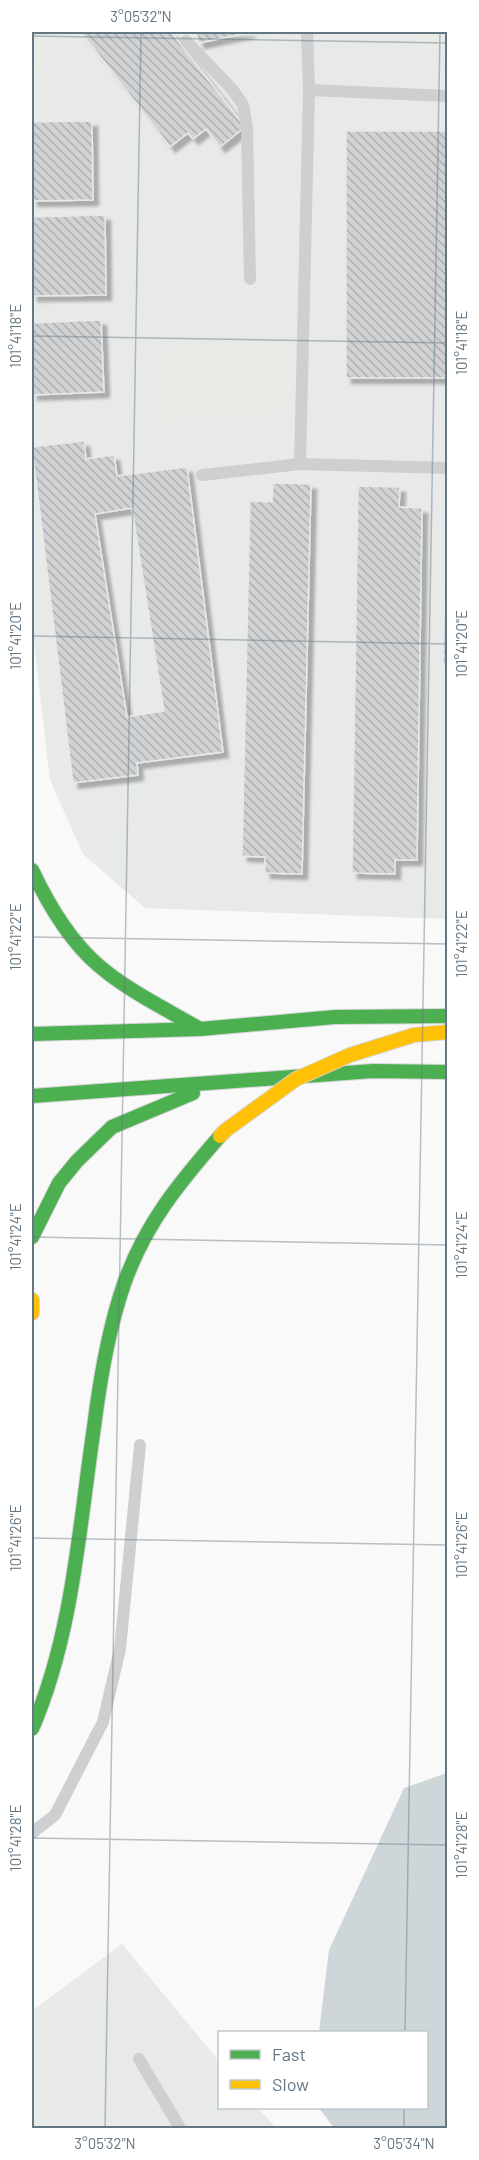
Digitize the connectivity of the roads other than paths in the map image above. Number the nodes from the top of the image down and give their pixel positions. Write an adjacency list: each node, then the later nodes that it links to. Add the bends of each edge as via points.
1 (307, 32): 3 (lane)
2 (186, 40): 5 (lane, via 243,105 247,128)
3 (309, 90): 4 (lane); 6 (lane)
4 (447, 96)
5 (250, 279)
6 (300, 464): 7 (lane); 8 (lane)
7 (447, 468)
8 (202, 475)
9 (32, 870): 11 (main road, via 42,894 98,965)
10 (447, 1016): 11 (main road, via 335,1017)
11 (200, 1029): 13 (main road)
12 (447, 1032): 21 (main road, bridge, via 414,1035 350,1055 296,1079 226,1130 178,1185 154,1220 124,1284 102,1367 67,1616 45,1699)
13 (32, 1035)
14 (447, 1072): 15 (main road, via 373,1071)
15 (223, 1082): 16 (main road); 17 (main road, via 112,1127 59,1183)
16 (32, 1096)
17 (32, 1237)
18 (32, 1300): 19 (main road)
19 (32, 1310)
20 (140, 1445): 22 (lane, via 120,1649 103,1722 55,1815)
21 (32, 1729)
22 (32, 1833)
23 (139, 2059): 24 (lane)
24 (180, 2128)

